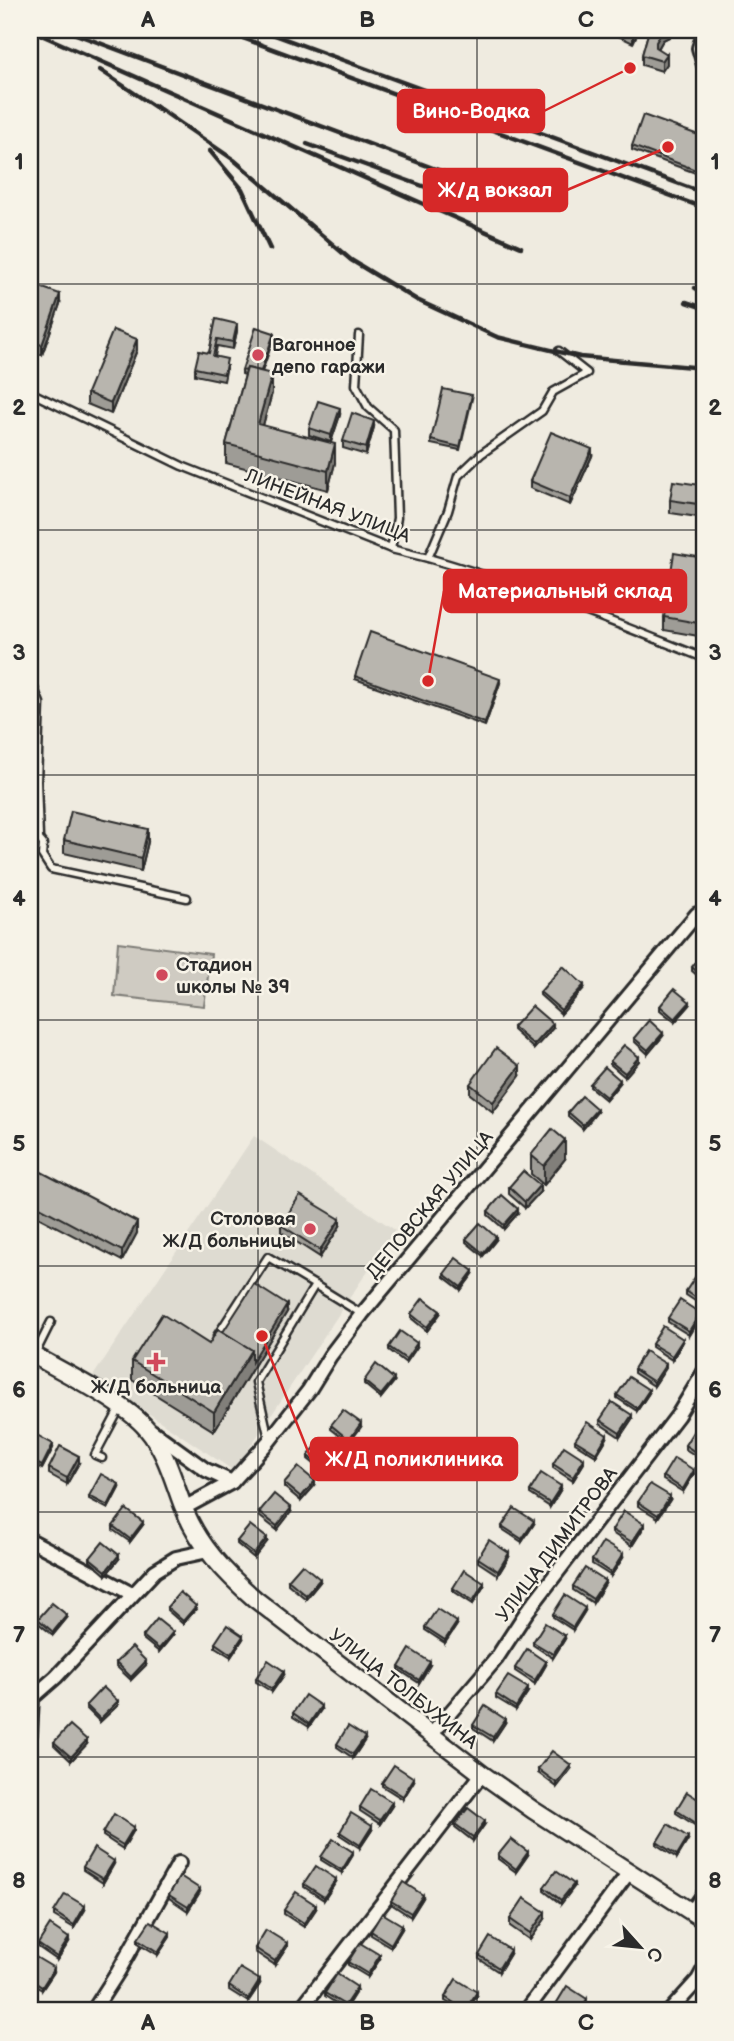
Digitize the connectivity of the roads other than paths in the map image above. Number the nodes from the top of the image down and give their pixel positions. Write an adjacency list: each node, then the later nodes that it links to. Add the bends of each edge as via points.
1 (704, 34): 2 (street, via 699,48)
2 (704, 65)
3 (359, 335): 6 (lane, via 356,385 368,407 394,430 397,517)
4 (559, 351): 7 (lane, ЛИНЕЙНАЯ УЛИЦА, via 587,373 553,392 542,411 458,475)
5 (30, 392): 6 (lane, ЛИНЕЙНАЯ УЛИЦА, via 182,466)
6 (391, 549): 7 (lane, ЛИНЕЙНАЯ УЛИЦА)
7 (428, 558): 8 (lane, via 562,601)
8 (704, 658)
9 (30, 678): 11 (lane, via 40,704)
10 (30, 835): 11 (lane)
11 (39, 839): 14 (lane, via 51,869)
12 (30, 880): 13 (lane)
13 (30, 897)
14 (187, 898)
15 (697, 914): 17 (street, ДЕПОВСКАЯ УЛИЦА)
16 (315, 1285): 17 (lane); 19 (lane, via 268,1257); 24 (lane, via 256,1382)
17 (362, 1314): 24 (street, ДЕПОВСКАЯ УЛИЦА)
18 (51, 1322): 20 (lane)
19 (213, 1342)
20 (32, 1354): 22 (street, УЛИЦА ТОЛБУХИНА)
21 (704, 1372): 33 (street, УЛИЦА ДИМИТРОВА, via 678,1415 496,1659)
22 (121, 1406): 23 (street, УЛИЦА ТОЛБУХИНА); 25 (lane, via 95,1455)
23 (146, 1426): 26 (street, УЛИЦА ТОЛБУХИНА, via 206,1470); 27 (street, УЛИЦА ТОЛБУХИНА, via 158,1442)
24 (269, 1441): 26 (street, ДЕПОВСКАЯ УЛИЦА)
25 (102, 1458)
26 (232, 1482): 27 (street, ДЕПОВСКАЯ УЛИЦА)
27 (184, 1508): 29 (street, УЛИЦА ТОЛБУХИНА)
28 (30, 1540): 30 (street)
29 (208, 1551): 30 (street, via 176,1558); 33 (street, УЛИЦА ТОЛБУХИНА, via 255,1599)
30 (132, 1594): 31 (street)
31 (31, 1698): 32 (street)
32 (30, 1734)
33 (431, 1735): 34 (street, УЛИЦА ТОЛБУХИНА)
34 (482, 1774): 36 (street, УЛИЦА ТОЛБУХИНА); 41 (street)
35 (179, 1863): 40 (street)
36 (629, 1872): 38 (street, УЛИЦА ТОЛБУХИНА); 42 (street)
37 (704, 1894): 38 (street)
38 (698, 1915)
39 (704, 1969): 43 (street)
40 (93, 2011)
41 (299, 2011)
42 (526, 2011)
43 (670, 2011)

